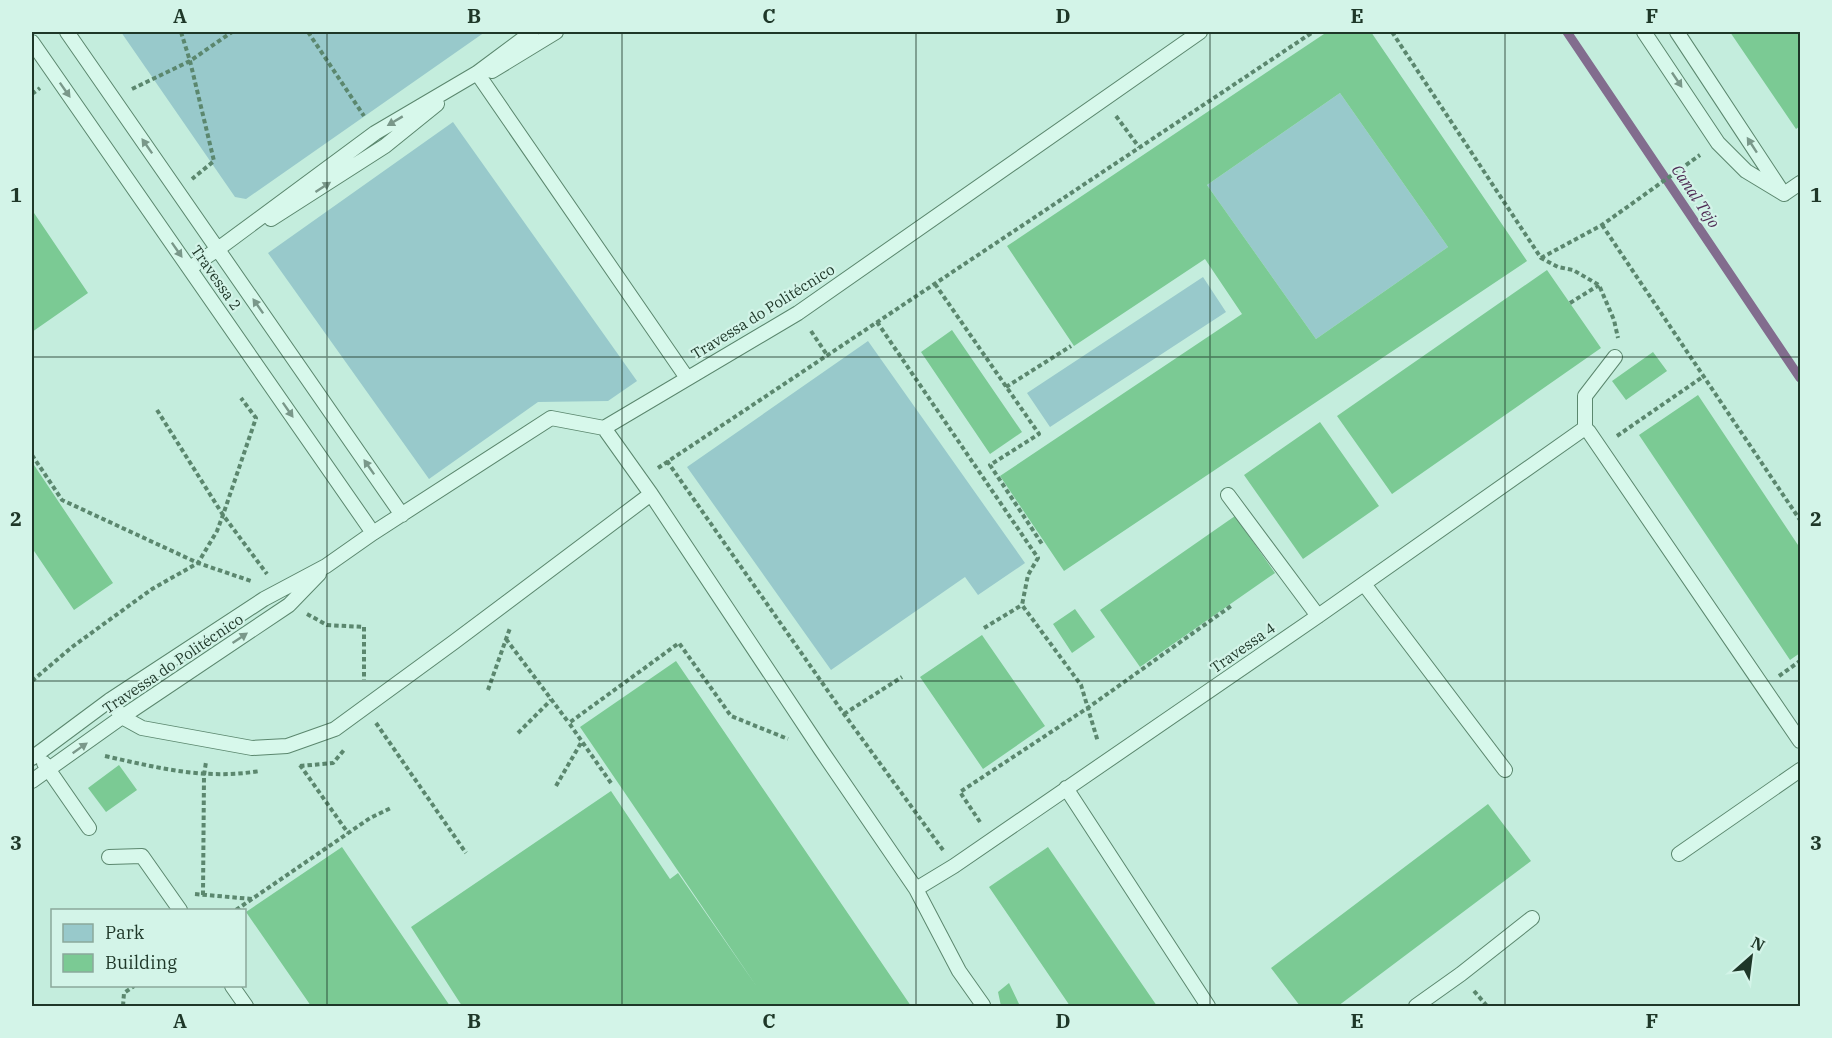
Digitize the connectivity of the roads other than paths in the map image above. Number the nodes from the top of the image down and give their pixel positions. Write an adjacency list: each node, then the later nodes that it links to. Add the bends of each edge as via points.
1 (67, 32): 11 (lane, Travessa 2, one-way to 1)
2 (532, 32): 8 (lane)
3 (556, 32): 8 (lane, via 485,76)
4 (1200, 32): 14 (lane, Travessa do Politécnico, via 798,313)
5 (1644, 32): 10 (lane, one-way to 10, via 1718,143 1746,171)
6 (1677, 32): 10 (lane, one-way to 6)
7 (32, 42): 12 (lane, Travessa 2, one-way to 12)
8 (477, 73): 11 (lane, one-way to 11, via 375,133); 11 (lane, one-way to 8, via 290,209 385,146); 14 (lane)
9 (1800, 183): 10 (lane)
10 (1784, 194)
11 (218, 249): 12 (lane); 19 (lane, Travessa 2, one-way to 11)
12 (190, 268): 20 (lane, Travessa 2, one-way to 20)
13 (1615, 357): 16 (lane, via 1585,396)
14 (687, 378): 15 (lane, Travessa do Politécnico)
15 (604, 428): 17 (lane); 19 (lane, Travessa do Politécnico, via 551,418)
16 (1584, 428): 22 (lane, Travessa 4); 26 (lane)
17 (651, 494): 25 (lane, via 335,729 279,748 252,748 142,728); 36 (lane)
18 (1228, 495): 23 (lane)
19 (402, 515): 20 (lane, Travessa do Politécnico)
20 (373, 533): 21 (lane, Travessa do Politécnico)
21 (326, 566): 24 (lane, Travessa do Politécnico, via 279,590); 25 (lane, Travessa do Politécnico, one-way to 21, via 290,605)
22 (1364, 584): 23 (lane, Travessa 4); 29 (lane)
23 (1318, 616): 32 (lane, Travessa 4)
24 (110, 700): 25 (lane); 27 (lane, Travessa do Politécnico)
25 (122, 717): 28 (lane, Travessa do Politécnico, one-way to 25)
26 (1800, 741)
27 (35, 756): 28 (lane)
28 (49, 769): 31 (lane, Travessa do Politécnico); 33 (lane)
29 (1505, 770)
30 (1800, 770): 34 (lane)
31 (32, 781)
32 (1066, 788): 36 (lane, Travessa 4); 42 (lane)
33 (90, 828)
34 (1679, 855)
35 (109, 857): 37 (lane, via 142,856)
36 (916, 889): 40 (lane, via 959,971)
37 (179, 909)
38 (1532, 918): 43 (lane)
39 (233, 987): 41 (lane)
40 (983, 1005)
41 (246, 1006)
42 (1208, 1006)
43 (1416, 1006)

